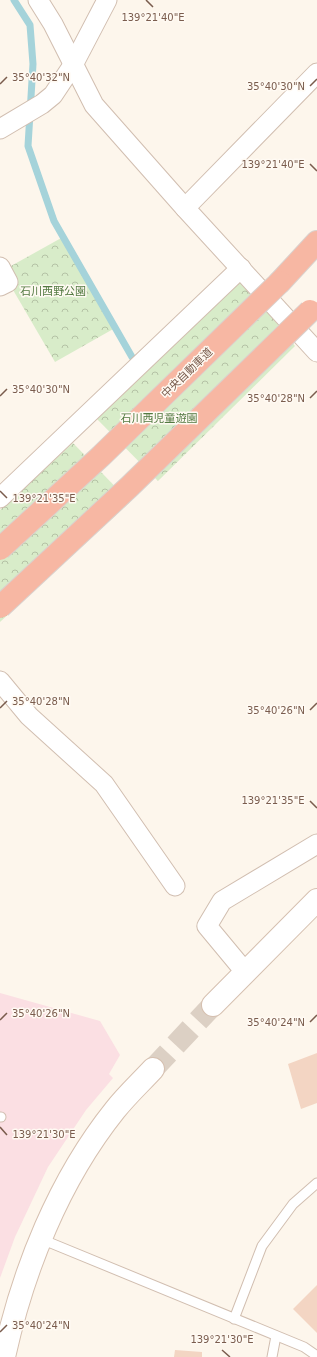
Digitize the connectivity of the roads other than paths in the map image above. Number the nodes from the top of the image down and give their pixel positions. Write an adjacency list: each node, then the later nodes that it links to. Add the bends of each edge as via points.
1 (38, 0): 3 (street)
2 (107, 0): 3 (street)
3 (74, 65): 5 (street, via 53,95); 6 (street, via 94,105)
4 (317, 72): 6 (street)
5 (7, 125)
6 (185, 208): 9 (street)
7 (317, 242): 14 (highway, 中央自動車道, bridge, via 280,282)
8 (0, 267): 10 (street, via 8,282)
9 (241, 268): 12 (street); 13 (street)
10 (0, 286)
11 (313, 307): 15 (highway, bridge, via 130,486)
12 (317, 352)
13 (0, 498)
14 (0, 549)
15 (0, 607)
16 (0, 681): 18 (street, via 29,716 104,784)
17 (317, 844): 20 (street, via 222,901 207,926)
18 (175, 886)
19 (317, 900): 20 (street)
20 (246, 973): 21 (street)
21 (214, 1005)
22 (153, 1069): 24 (street, via 116,1109 88,1148 62,1190)
23 (317, 1183): 25 (lane, via 293,1204 262,1246)
24 (41, 1239): 25 (lane); 28 (street, via 10,1331)
25 (234, 1319): 26 (lane)
26 (276, 1336): 27 (lane, via 304,1347); 29 (lane)
27 (317, 1356)
28 (4, 1357)
29 (272, 1357)

